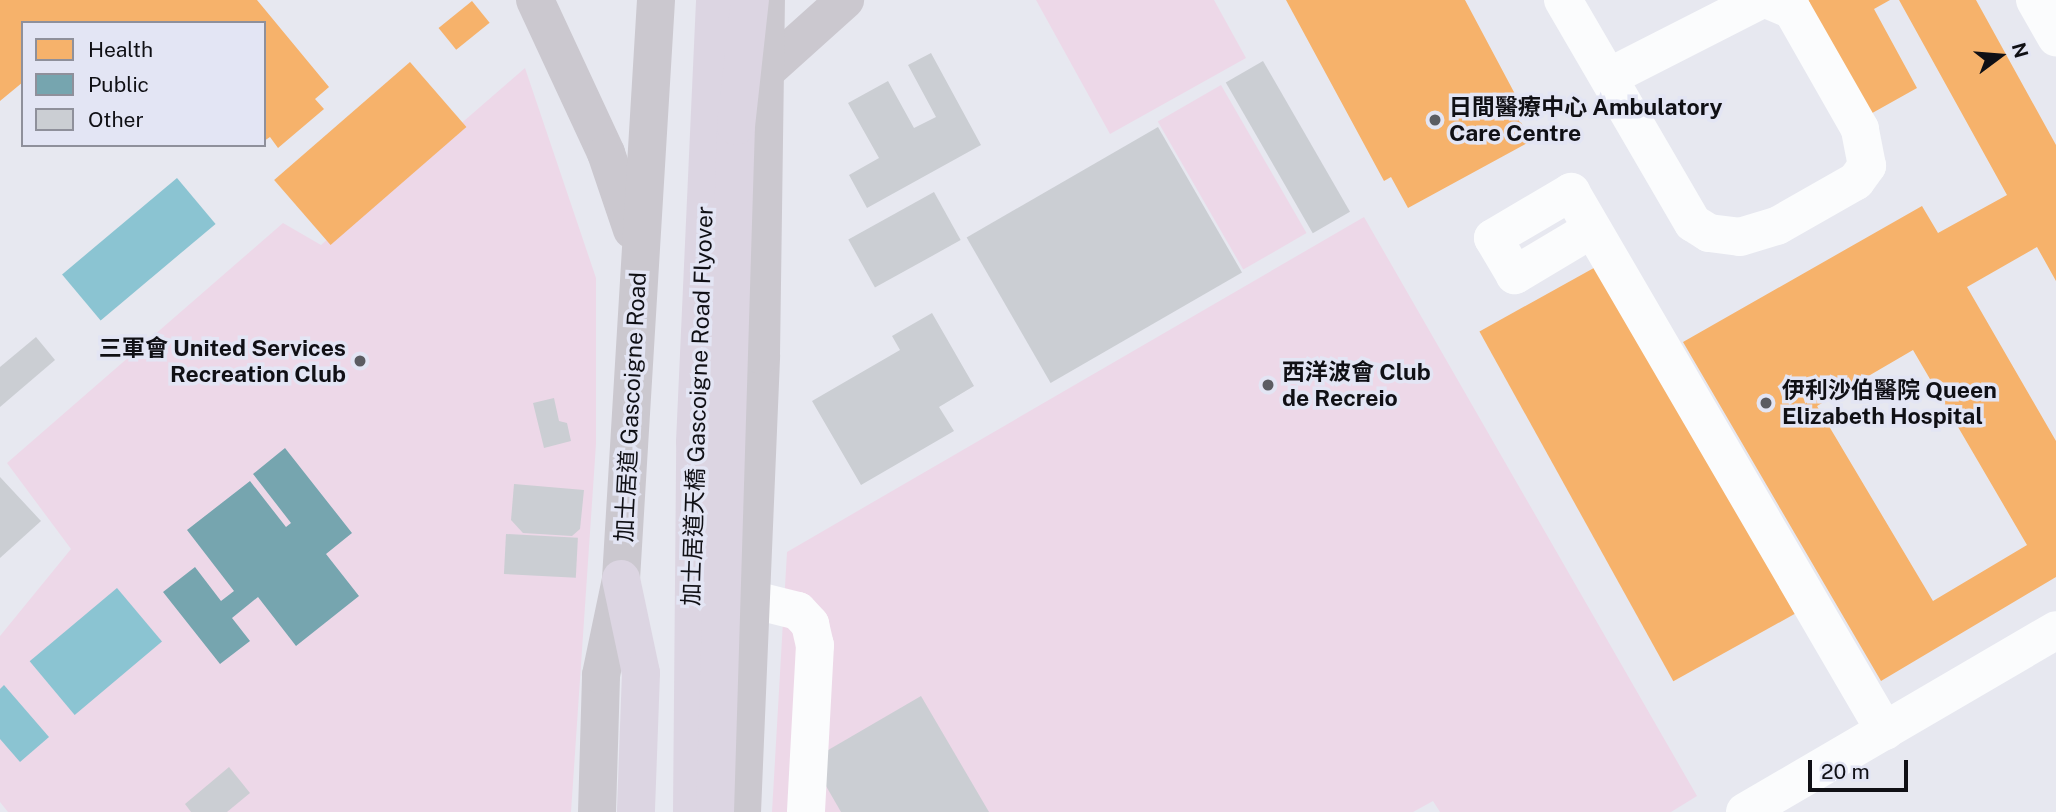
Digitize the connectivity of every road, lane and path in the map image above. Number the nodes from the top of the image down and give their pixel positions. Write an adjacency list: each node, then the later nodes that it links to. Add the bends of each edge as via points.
1 (536, 0): 16 (main road, via 606,153)
2 (656, 0): 16 (main road, 加士居道 Gascoigne Road)
3 (688, 0): 23 (highway, 加士居道天橋 Gascoigne Road Flyover)
4 (715, 0): 24 (highway, 加士居道天橋 Gascoigne Road Flyover, via 695,442)
5 (750, 0): 25 (highway, via 736,126)
6 (766, 0): 13 (main road)
7 (845, 0): 13 (main road)
8 (1563, 0): 14 (street)
9 (1760, 0): 14 (street)
10 (1769, 0): 14 (street, via 1792,10 1860,129 1867,155 1867,166 1856,181 1777,226 1757,234 1723,237 1693,223)
11 (2035, 0): 12 (street)
12 (2056, 37)
13 (767, 70): 18 (main road)
14 (1609, 77)
15 (1592, 229): 20 (street)
16 (640, 260): 17 (main road, 加士居道 Gascoigne Road)
17 (621, 579): 21 (main road, 加士居道 Gascoigne Road, via 601,675); 22 (highway, via 641,673)
18 (754, 600): 26 (main road); 27 (street, via 799,611 810,624 815,645)
19 (2056, 629): 20 (street)
20 (1885, 731): 28 (street)
21 (597, 812)
22 (636, 812)
23 (668, 812)
24 (692, 812)
25 (715, 812)
26 (742, 812)
27 (806, 812)
28 (1745, 812)

